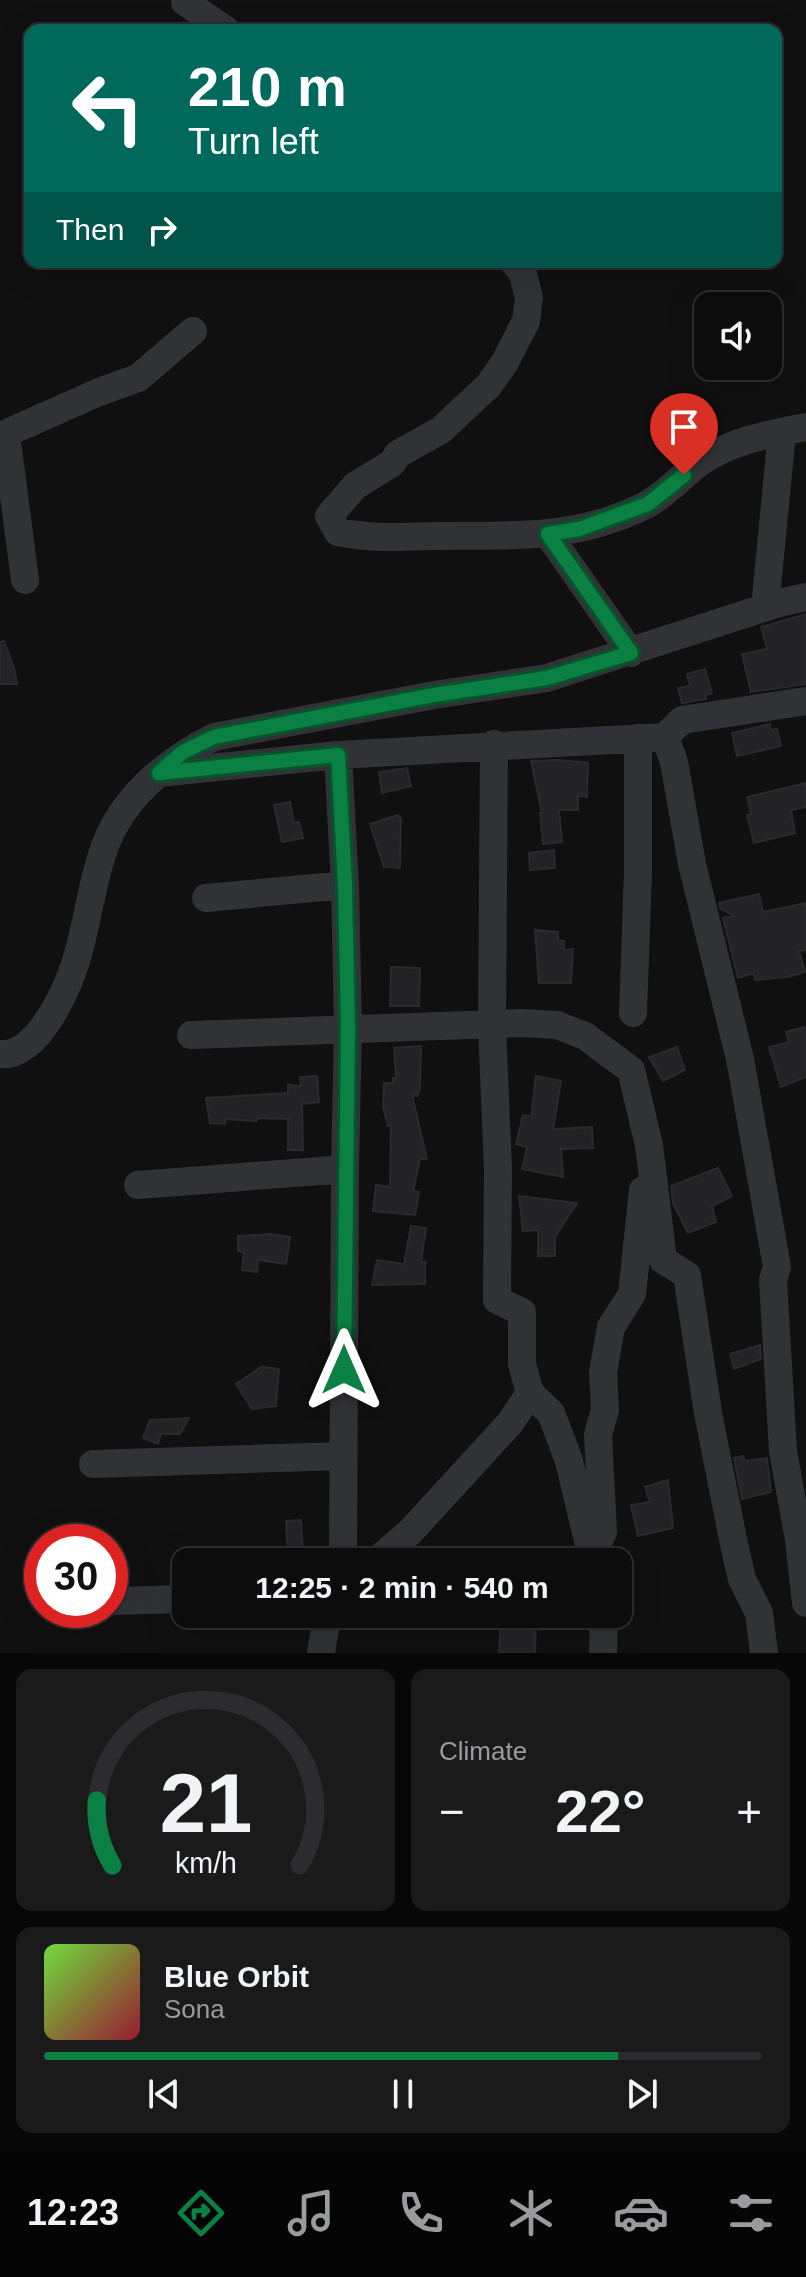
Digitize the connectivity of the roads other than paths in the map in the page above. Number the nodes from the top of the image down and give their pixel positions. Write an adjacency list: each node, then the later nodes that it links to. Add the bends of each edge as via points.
1 (185, 2): 2 (street)
2 (217, 24)
3 (518, 268): 7 (street, via 529,298 526,321 489,385 441,430 355,486 329,516 338,532 363,538)
4 (193, 331): 6 (street, via 138,378)
5 (794, 429): 7 (street, via 722,449 648,504 579,529); 10 (street)
6 (3, 435): 8 (street)
7 (548, 534): 11 (street)
8 (25, 580)
9 (806, 597): 10 (street)
10 (765, 608): 11 (street)
11 (631, 653): 16 (street, via 547,678 214,737 183,752)
12 (806, 701): 13 (street, via 682,720)
13 (652, 737): 14 (street); 19 (street, via 638,872); 36 (street, via 674,762 692,864 740,1059 777,1267 773,1280 783,1451)
14 (494, 744): 15 (street); 20 (street)
15 (338, 755): 16 (street); 17 (street)
16 (159, 773): 23 (street, via 133,799 110,835 77,958 54,1010 38,1037 21,1049)
17 (345, 885): 18 (street); 21 (street)
18 (206, 898)
19 (633, 1013)
20 (492, 1026): 21 (street); 24 (street, via 557,1025 611,1053 631,1070); 27 (street, via 497,1300 522,1312 522,1364)
21 (348, 1028): 22 (street); 25 (street)
22 (191, 1035)
23 (0, 1054)
24 (649, 1145): 33 (street, via 632,1294 611,1327 603,1372 605,1410 598,1434 603,1532); 41 (street, via 663,1260 687,1275 735,1549 759,1613)
25 (345, 1169): 26 (street); 28 (street)
26 (138, 1185)
27 (530, 1393): 31 (street, via 510,1423); 32 (street, via 551,1413)
28 (343, 1456): 29 (street); 30 (street)
29 (93, 1464)
30 (343, 1548)
31 (391, 1548)
32 (590, 1548)
33 (597, 1548)
34 (172, 1599): 35 (street)
35 (128, 1601)
36 (806, 1603)
37 (325, 1628): 39 (street)
38 (604, 1628): 40 (street)
39 (321, 1653)
40 (603, 1653)
41 (764, 1653)

